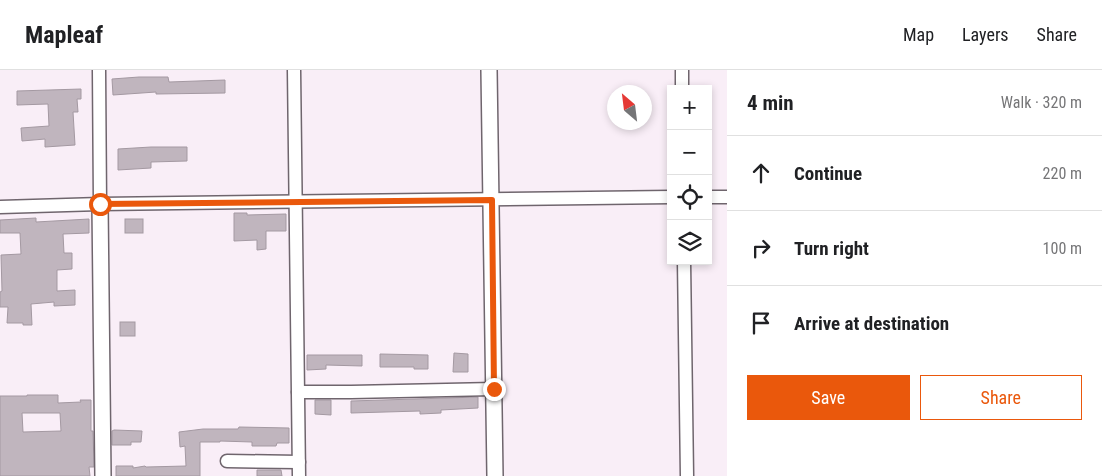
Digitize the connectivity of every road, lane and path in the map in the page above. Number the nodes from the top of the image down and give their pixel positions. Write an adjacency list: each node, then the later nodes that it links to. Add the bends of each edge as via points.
1 (99, 70): 11 (street)
2 (294, 70): 10 (street)
3 (490, 70): 9 (street)
4 (682, 70): 5 (street)
5 (682, 85)
6 (667, 197): 9 (street)
7 (712, 197): 8 (street)
8 (727, 197)
9 (492, 200): 10 (street); 14 (street)
10 (296, 202): 11 (street); 15 (street)
11 (100, 204): 12 (street); 18 (street)
12 (0, 207)
13 (684, 265): 21 (street)
14 (494, 389): 15 (street); 20 (street)
15 (298, 392): 17 (street)
16 (226, 461): 17 (street)
17 (299, 462): 19 (street)
18 (103, 476)
19 (299, 476)
20 (496, 476)
21 (687, 476)

